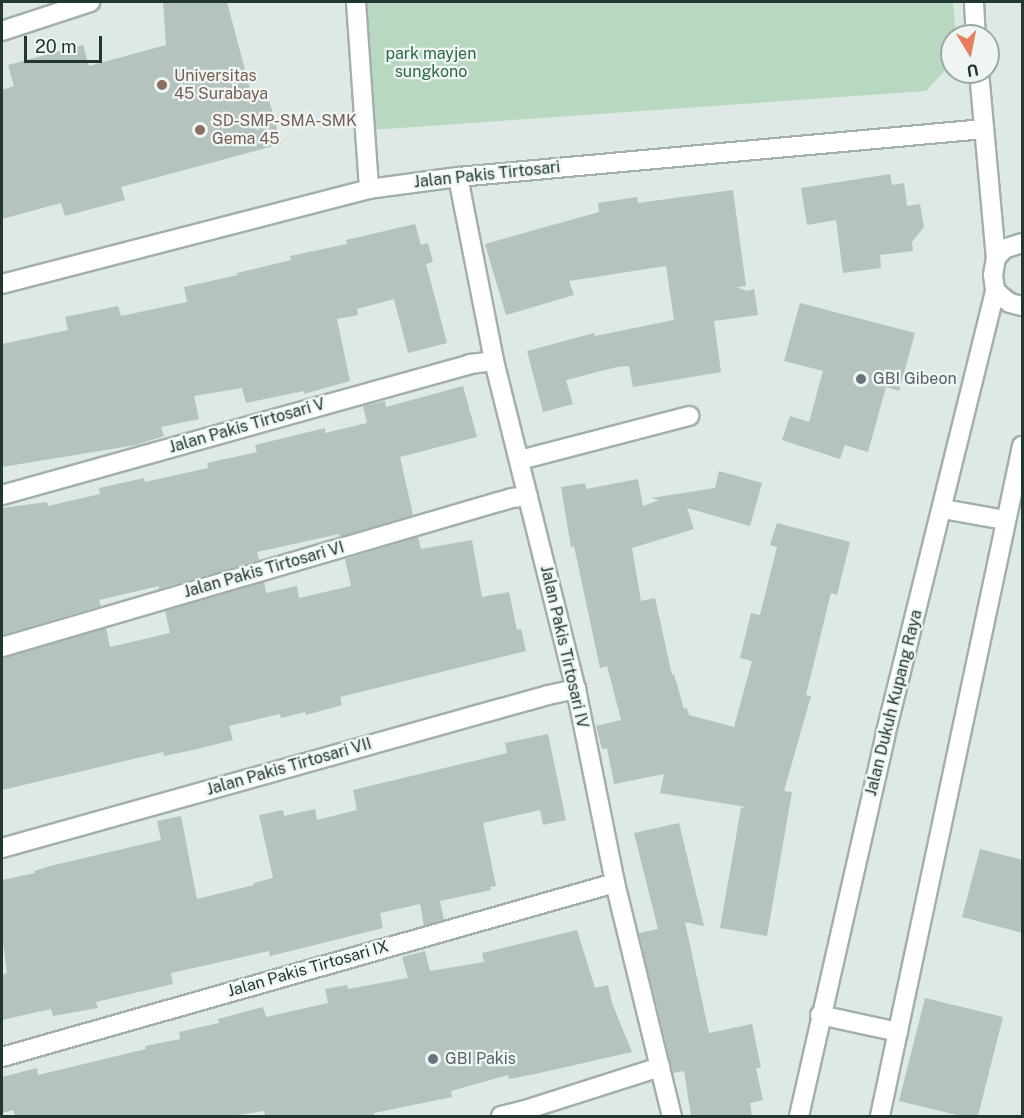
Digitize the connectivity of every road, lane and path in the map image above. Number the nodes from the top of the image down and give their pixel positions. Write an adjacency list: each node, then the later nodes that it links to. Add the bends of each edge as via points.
1 (90, 2): 5 (street)
2 (356, 2): 9 (street)
3 (974, 2): 4 (street)
4 (975, 24)
5 (2, 31)
6 (980, 84): 7 (street, Jalan Dukuh Kupang Raya)
7 (984, 129): 8 (street, Jalan Pakis Tirtosari); 11 (street, Jalan Dukuh Kupang Raya)
8 (458, 177): 9 (street, Jalan Pakis Tirtosari); 15 (street, Jalan Pakis Tirtosari IV)
9 (369, 189): 12 (street, Jalan Pakis Tirtosari)
10 (1023, 243): 11 (street, via 1004,249)
11 (996, 258): 13 (street, Jalan Dukuh Kupang Raya)
12 (2, 284)
13 (995, 290): 14 (street, via 1010,303); 21 (street, Jalan Dukuh Kupang Raya)
14 (1023, 306)
15 (494, 361): 18 (street, Jalan Pakis Tirtosari IV); 19 (street, Jalan Pakis Tirtosari V, via 470,364)
16 (689, 416): 18 (street)
17 (1023, 446): 22 (street)
18 (520, 460): 20 (street, Jalan Pakis Tirtosari IV)
19 (2, 495)
20 (528, 496): 23 (street, Jalan Pakis Tirtosari VI); 24 (street, Jalan Pakis Tirtosari IV)
21 (943, 509): 22 (street); 27 (street, Jalan Dukuh Kupang Raya)
22 (1005, 520): 28 (street)
23 (2, 647)
24 (576, 690): 25 (street, Jalan Pakis Tirtosari VII, via 548,694); 26 (street, Jalan Pakis Tirtosari IV)
25 (2, 848)
26 (615, 883): 29 (street, Jalan Pakis Tirtosari IX); 30 (street, Jalan Pakis Tirtosari IV)
27 (820, 1015): 28 (street); 34 (street, Jalan Dukuh Kupang Raya)
28 (898, 1032): 35 (street)
29 (2, 1057)
30 (660, 1067): 31 (street); 33 (street, Jalan Pakis Tirtosari IV)
31 (525, 1113): 32 (street)
32 (501, 1116)
33 (672, 1116)
34 (799, 1116)
35 (880, 1116)

